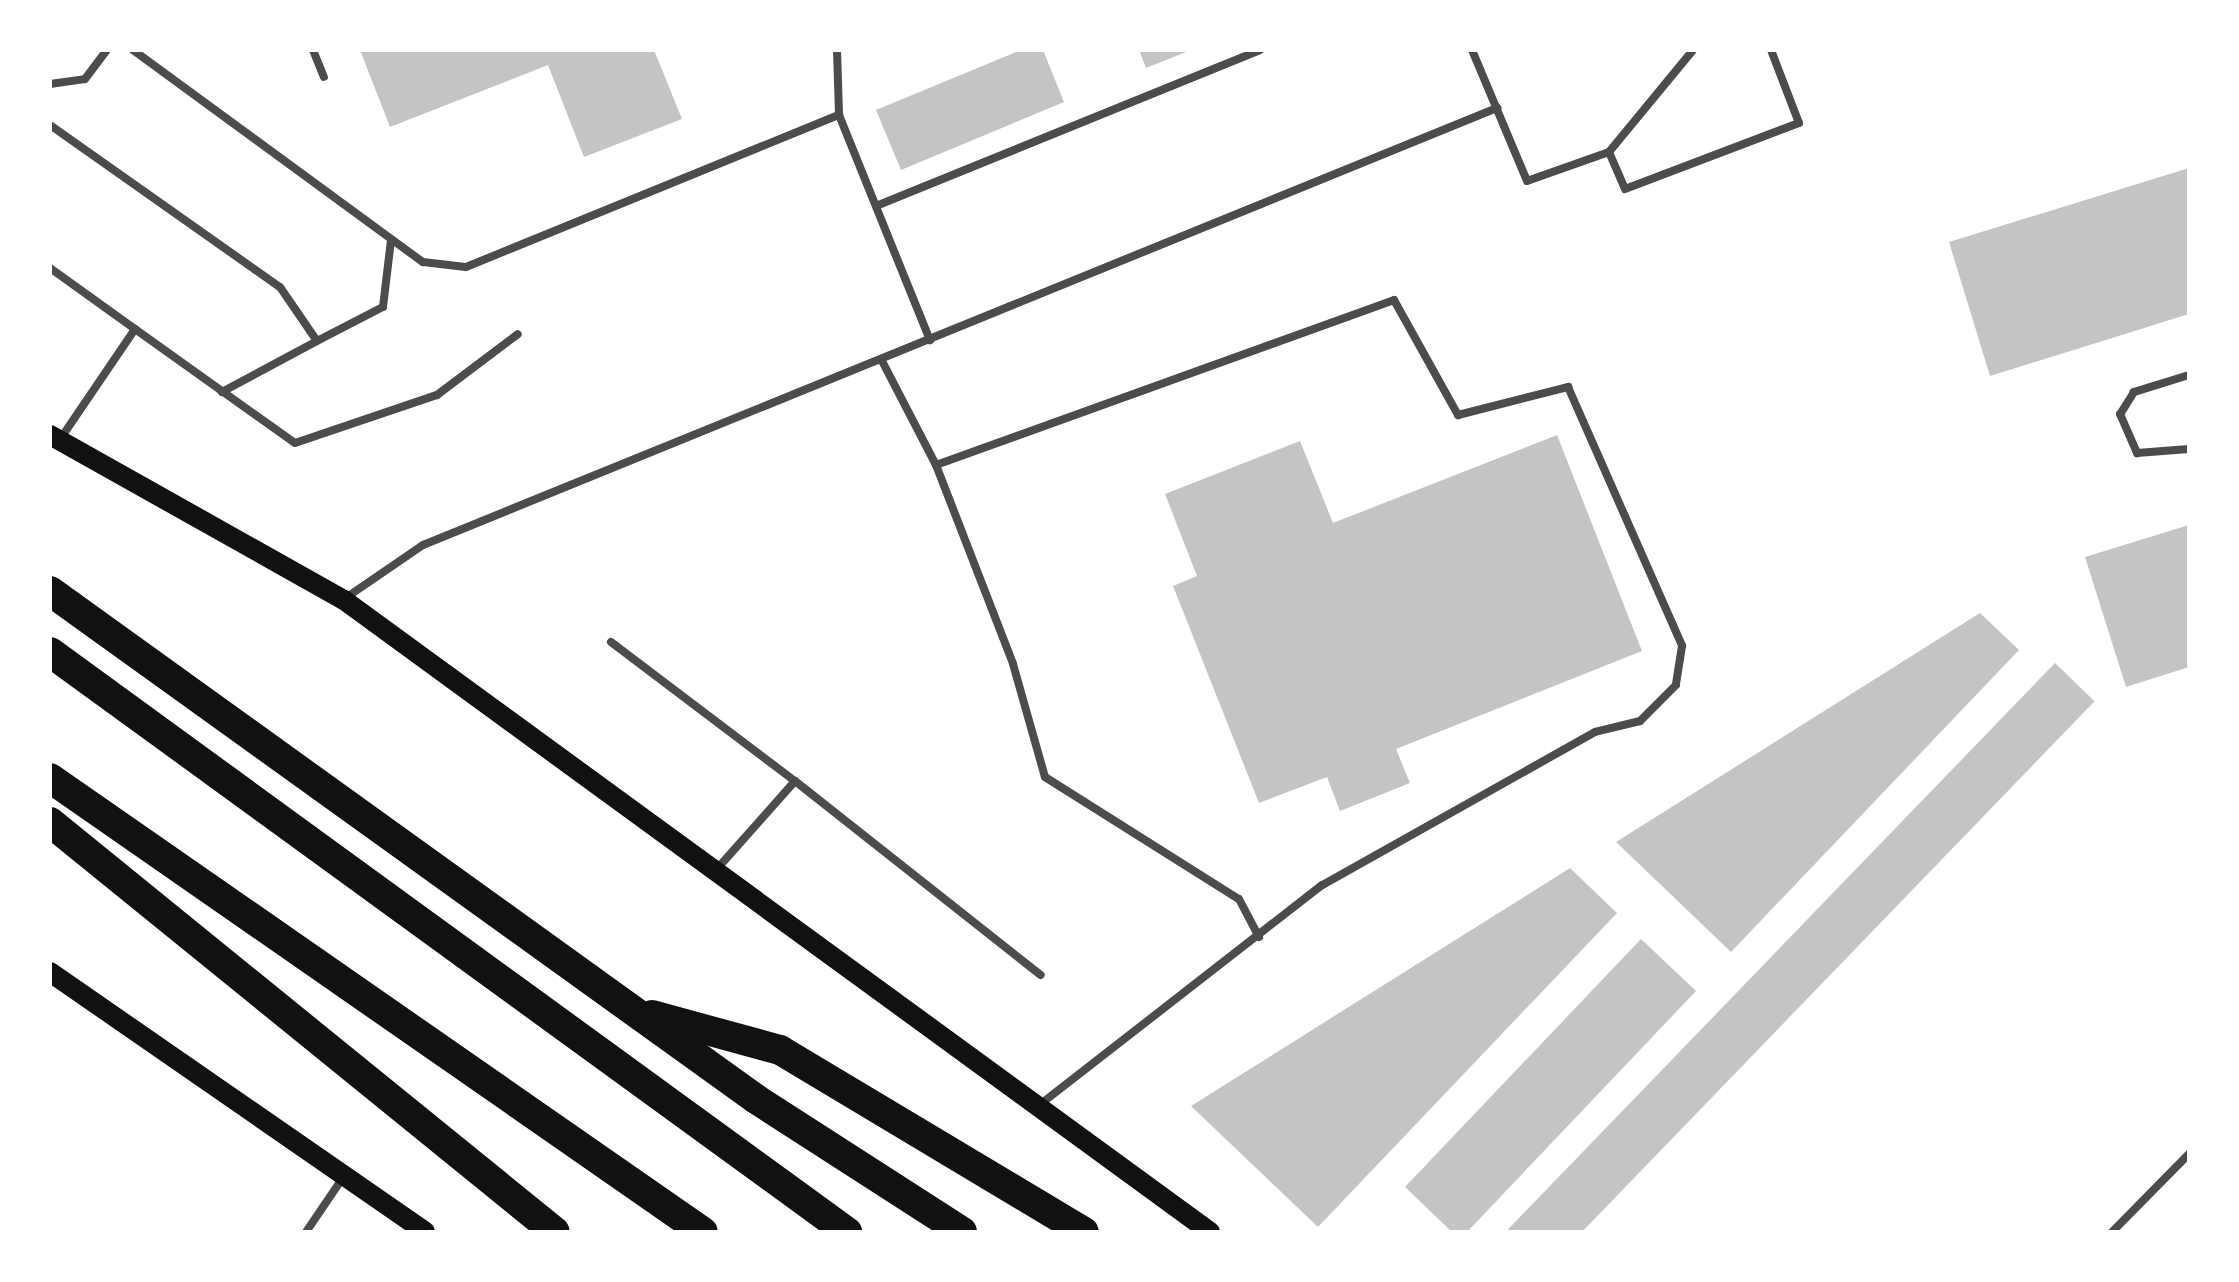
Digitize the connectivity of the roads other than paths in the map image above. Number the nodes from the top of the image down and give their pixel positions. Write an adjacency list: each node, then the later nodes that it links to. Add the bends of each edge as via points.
1 (108, 50): 10 (lane, via 84,79)
2 (133, 50): 16 (lane)
3 (313, 50): 9 (lane)
4 (837, 50): 12 (lane)
5 (1260, 50): 15 (lane)
6 (1472, 50): 11 (lane)
7 (1693, 50): 14 (lane)
8 (1771, 50): 14 (lane, via 1799,123 1624,189)
9 (324, 76)
10 (50, 84)
11 (1496, 108): 14 (lane, via 1527,181); 20 (lane)
12 (839, 115): 15 (lane); 16 (lane, via 466,267 423,262)
13 (50, 126): 21 (lane, via 280,287)
14 (1608, 152)
15 (876, 206): 20 (lane)
16 (392, 240): 21 (lane, via 383,307)
17 (50, 268): 18 (lane)
18 (134, 329): 24 (lane); 25 (lane)
19 (518, 334): 24 (lane, via 437,395 294,444)
20 (930, 340): 22 (lane)
21 (317, 341): 24 (lane)
22 (881, 358): 27 (lane); 29 (lane, via 423,545)
23 (2189, 375): 26 (lane, via 2134,392 2120,414 2137,454)
24 (222, 392)
25 (54, 438): 29 (main road)
26 (2189, 450)
27 (936, 465): 36 (lane, via 1013,664 1045,776 1239,899); 36 (lane, via 1394,300 1458,415 1568,387 1682,646 1676,685 1640,721 1595,732 1339,876)
28 (50, 591): 39 (highway)
29 (344, 600): 35 (main road)
30 (611, 642): 33 (lane)
31 (50, 652): 47 (highway)
32 (50, 778): 46 (highway)
33 (795, 782): 35 (lane); 38 (lane)
34 (50, 822): 45 (highway)
35 (715, 871): 40 (main road)
36 (1260, 938): 40 (lane)
37 (50, 972): 42 (main road)
38 (1041, 975)
39 (630, 1009): 48 (highway); 49 (highway, via 780,1050)
40 (1037, 1106): 50 (main road)
41 (2189, 1154): 51 (lane)
42 (344, 1176): 43 (lane); 44 (main road)
43 (306, 1232)
44 (425, 1232)
45 (555, 1232)
46 (703, 1232)
47 (847, 1232)
48 (962, 1232)
49 (1084, 1232)
50 (1210, 1232)
51 (2112, 1232)

